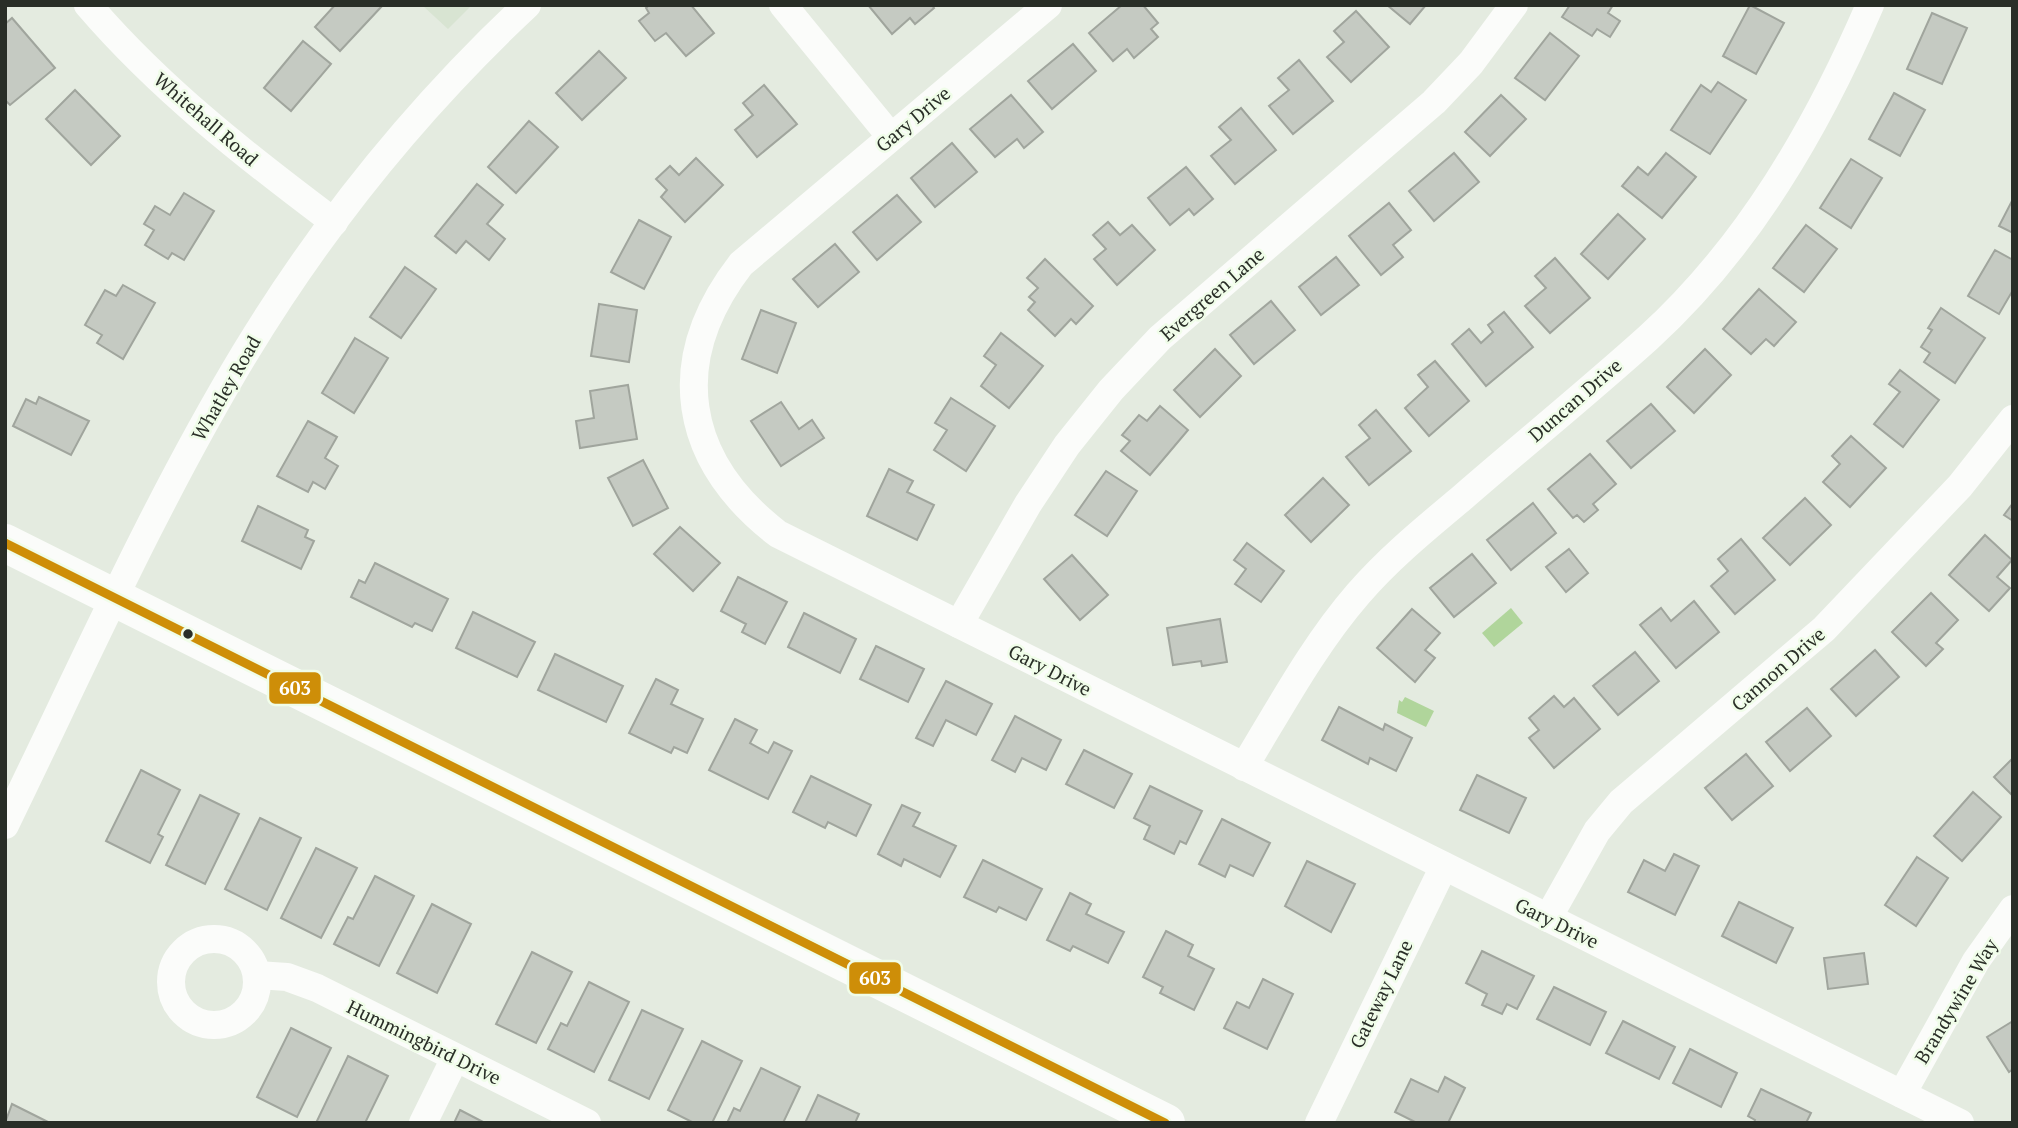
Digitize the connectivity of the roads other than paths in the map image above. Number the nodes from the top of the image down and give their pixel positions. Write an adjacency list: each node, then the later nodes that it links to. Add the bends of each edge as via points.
1 (88, 5): 8 (street, Whitehall Road, via 180,100)
2 (527, 5): 8 (street, Whatley Road, via 414,124)
3 (783, 5): 7 (street)
4 (1048, 5): 7 (street, Gary Drive)
5 (1514, 5): 12 (street, Evergreen Lane, via 1471,63 1434,102 1160,338 1111,390 1028,505)
6 (1870, 5): 13 (street, Duncan Drive, via 1819,114 1744,231 1650,336 1391,559 1322,641)
7 (891, 137): 12 (street, Gary Drive, via 741,264 721,290 704,323 696,353 698,422 708,455 749,512 778,534)
8 (334, 222): 11 (street, Whatley Road, via 245,353)
9 (2013, 419): 17 (street, Cannon Drive, via 1960,486 1824,629 1621,802 1597,831)
10 (5, 543): 11 (main road)
11 (115, 598): 14 (street, Whatley Road); 23 (main road)
12 (959, 624): 13 (street, Gary Drive)
13 (1244, 767): 15 (street, Gary Drive)
14 (5, 825)
15 (1444, 866): 17 (street, Gary Drive); 24 (street, Gateway Lane)
16 (2013, 909): 20 (street, Brandywine Way, via 1976,961)
17 (1548, 918): 20 (street, Gary Drive)
18 (257, 975): 19 (street, Hummingbird Drive, via 317,988)
19 (455, 1058): 21 (street); 22 (street, Hummingbird Drive)
20 (1902, 1094): 25 (street, Gary Drive)
21 (423, 1123)
22 (587, 1123)
23 (1166, 1123)
24 (1319, 1123)
25 (1959, 1123)

